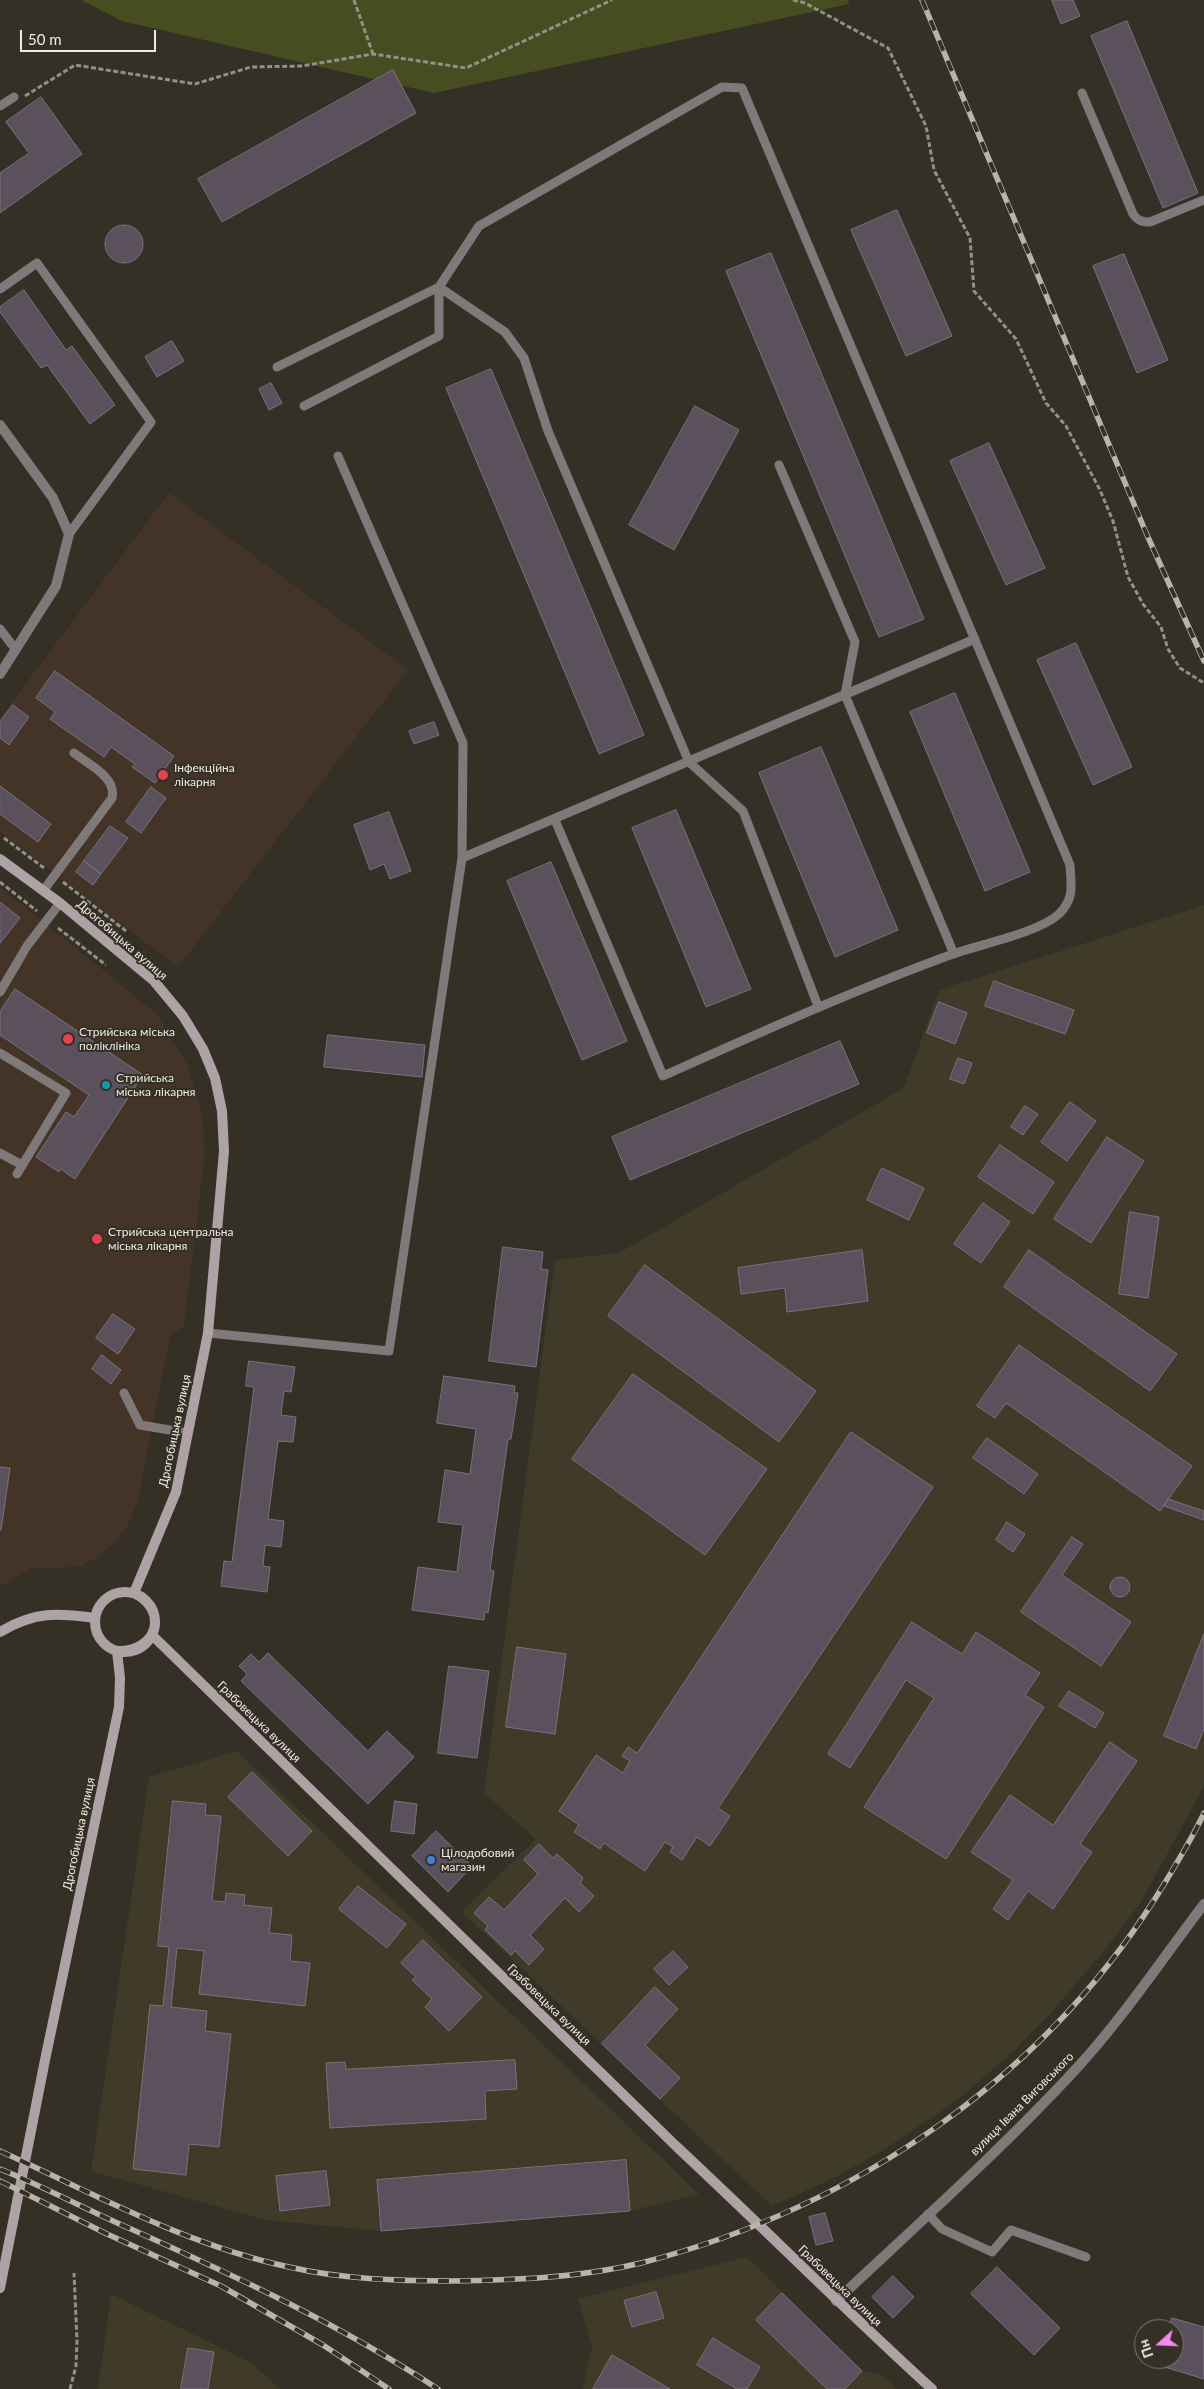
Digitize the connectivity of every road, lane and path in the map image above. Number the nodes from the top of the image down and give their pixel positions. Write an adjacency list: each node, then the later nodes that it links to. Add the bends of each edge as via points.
1 (354, 0): 6 (path)
2 (612, 0): 6 (path, via 466,68)
3 (793, 0): 5 (path)
4 (801, 0): 5 (path)
5 (805, 3): 23 (path, via 888,48 926,126 934,170 970,238 974,291 1016,339 1046,403 1066,426 1113,521 1128,578 1162,627 1168,649 1180,668)
6 (373, 54): 8 (path, via 302,66 251,67 195,84 74,65 27,96)
7 (1082, 93): 10 (lane, via 1137,220 1150,222)
8 (14, 97): 9 (lane)
9 (0, 106)
10 (1204, 200)
11 (439, 287): 13 (lane); 14 (lane, via 439,336); 20 (lane, via 479,226 722,87 742,88); 26 (lane, via 505,332 524,358 548,431)
12 (0, 289): 18 (lane, via 37,264 151,422)
13 (276, 367)
14 (304, 406)
15 (0, 425): 18 (street, via 54,498)
16 (338, 456): 28 (lane, via 463,743)
17 (779, 465): 24 (lane, via 855,642)
18 (69, 534): 21 (street, via 56,586)
19 (0, 629): 21 (lane)
20 (975, 639): 24 (lane); 32 (lane, via 1070,865 1072,894 1059,914 1039,926)
21 (16, 650): 22 (street)
22 (0, 674)
23 (1204, 683)
24 (845, 695): 26 (lane); 32 (lane)
25 (74, 753): 30 (lane, via 110,781 112,798)
26 (689, 762): 27 (lane); 34 (lane, via 744,811)
27 (555, 820): 28 (lane); 34 (lane, via 663,1076)
28 (462, 858): 39 (lane, via 389,1351)
29 (0, 859): 30 (main road, Дрогобицька вулиця)
30 (43, 890): 31 (main road, Дрогобицька вулиця)
31 (60, 904): 33 (lane, via 27,946); 39 (main road, Дрогобицька вулиця, via 154,981 183,1016 203,1049 215,1078 222,1111 224,1151)
32 (954, 954): 34 (lane)
33 (0, 992)
34 (818, 1006)
35 (0, 1053): 37 (lane, via 66,1093)
36 (0, 1153): 37 (lane)
37 (22, 1165): 38 (lane)
38 (17, 1174)
39 (208, 1333): 41 (main road, Дрогобицька вулиця)
40 (124, 1393): 41 (lane, via 140,1425)
41 (188, 1433): 42 (main road, Дрогобицька вулиця, via 176,1492)
42 (134, 1593): 43 (main road, via 113,1594 101,1604); 45 (main road, via 150,1605 155,1625)
43 (95, 1618): 44 (main road, via 57,1613 17,1622); 46 (main road, via 100,1638)
44 (0, 1632)
45 (152, 1635): 46 (main road, via 137,1649); 52 (main road, Грабовецька вулиця)
46 (117, 1652): 51 (main road, Дрогобицька вулиця, via 120,1678 118,1707)
47 (1204, 1904): 48 (street, вулиця Івана Виговського, via 1077,2068)
48 (928, 2214): 49 (lane, via 942,2229 992,2252 1011,2230); 52 (street, вулиця Івана Виговського)
49 (1086, 2257)
50 (74, 2273): 53 (path, via 77,2341 76,2366)
51 (1, 2285)
52 (836, 2301): 54 (main road, Грабовецька вулиця)
53 (70, 2389)
54 (932, 2389)

